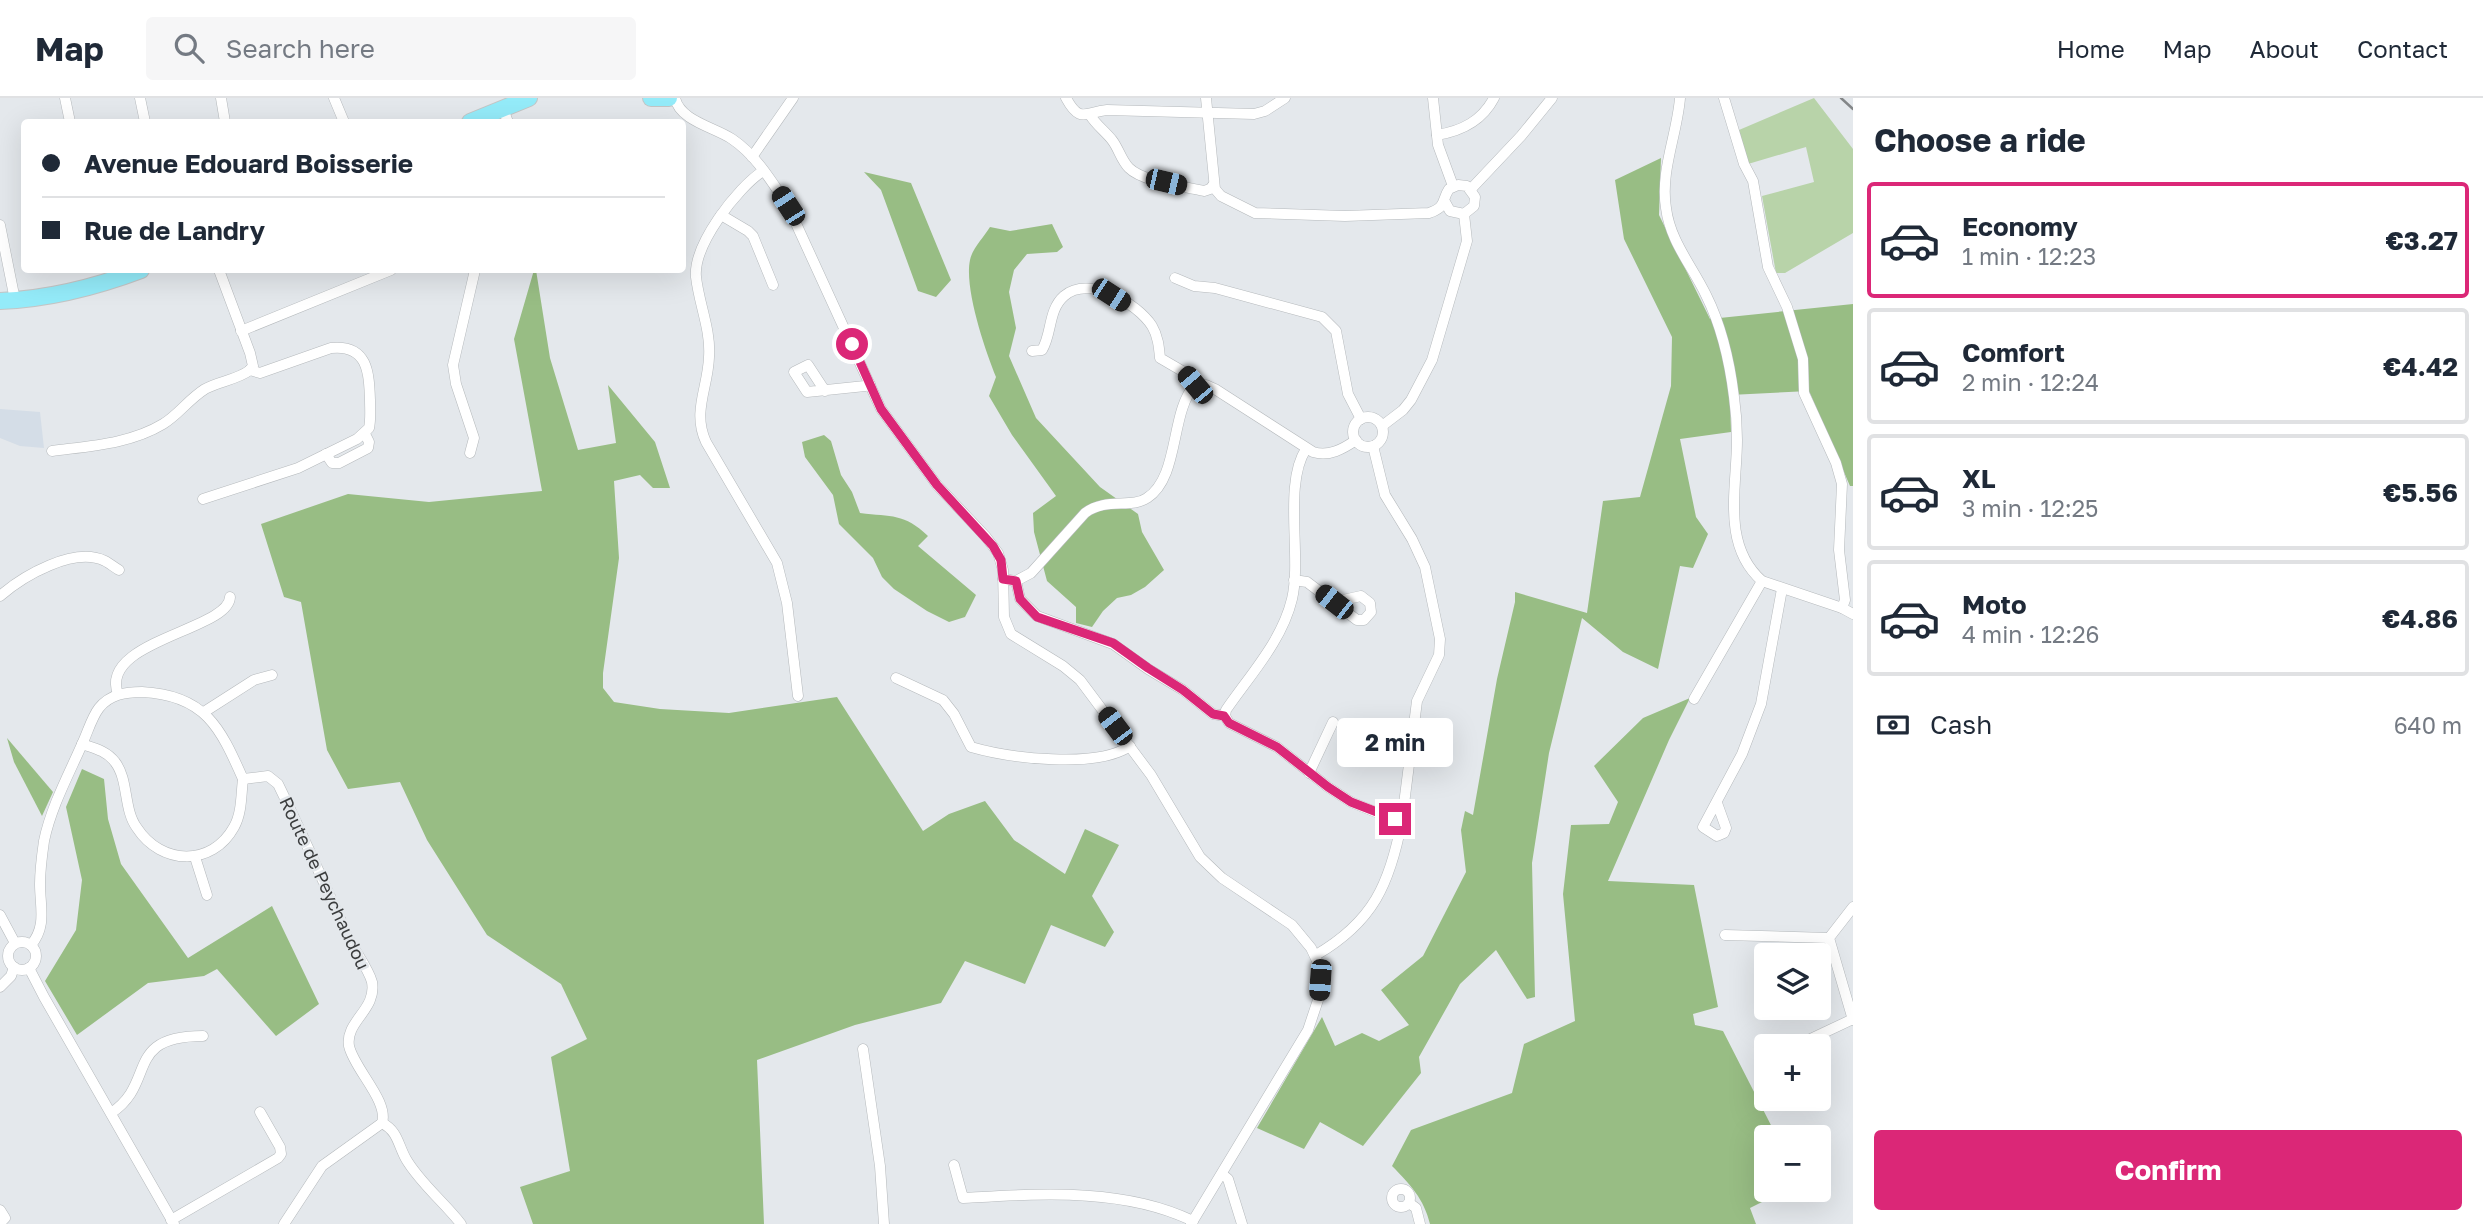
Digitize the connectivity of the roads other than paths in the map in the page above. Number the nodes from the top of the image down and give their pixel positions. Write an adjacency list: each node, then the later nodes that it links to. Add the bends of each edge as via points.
1 (65, 98): 21 (street)
2 (140, 98): 22 (street)
3 (221, 98): 23 (street)
4 (334, 98): 24 (street)
5 (529, 98): 20 (main road)
6 (651, 98): 7 (main road)
7 (669, 98)
8 (675, 98): 27 (street, via 681,111 734,140)
9 (793, 98): 27 (street)
10 (1066, 98): 19 (street, via 1075,112)
11 (1206, 98): 18 (street)
12 (1285, 98): 18 (street, via 1260,113)
13 (1433, 98): 26 (street)
14 (1494, 98): 26 (street, via 1472,123)
15 (1552, 98): 31 (street)
16 (1680, 98): 64 (street, via 1665,207 1671,230 1708,298 1718,327 1734,397 1734,522 1741,554)
17 (1724, 98): 69 (street, via 1753,181 1768,267 1787,307 1803,359 1804,393 1842,484)
18 (1206, 113): 19 (street, via 1107,110); 29 (street)
19 (1090, 115): 29 (street, via 1133,172 1203,191)
20 (506, 116): 25 (main road)
21 (69, 119)
22 (144, 119)
23 (224, 119)
24 (343, 119)
25 (488, 119)
26 (1437, 135): 30 (street)
27 (752, 157): 28 (street)
28 (763, 171): 34 (street); 47 (street, via 788,206)
29 (1214, 184): 32 (street, via 1221,195 1261,214 1429,213)
30 (1453, 186): 31 (street); 32 (street)
31 (1471, 189): 33 (street, via 1474,206)
32 (1445, 202): 33 (street, via 1450,211)
33 (1464, 214): 51 (street, via 1467,240 1432,359 1411,400)
34 (721, 215): 42 (street, via 753,236); 74 (street, via 696,261 710,348 699,426 777,564 787,603)
35 (0, 225): 43 (street)
36 (123, 273): 40 (main road)
37 (220, 273): 44 (street)
38 (384, 273): 44 (street)
39 (474, 273): 56 (street, via 453,365 474,438)
40 (100, 277): 43 (main road, via 53,295)
41 (1175, 278): 50 (street, via 1326,320 1336,331 1348,394)
42 (773, 285)
43 (7, 300)
44 (242, 331): 46 (street, via 253,363)
45 (1032, 351): 48 (street, via 1045,346 1051,319 1063,297 1079,288 1092,288 1111,295 1150,324 1160,358 1184,372)
46 (250, 370): 55 (street, via 208,387 165,423 142,434); 59 (street, via 260,373 331,348 355,352 369,373 368,448 339,463 332,463 326,454 298,468)
47 (870, 384): 49 (street); 61 (street, via 881,409 937,485 993,546 1001,560)
48 (1195, 385): 54 (street, via 1215,389); 63 (street, via 1180,418 1169,462 1153,492 1142,501 1103,503 1090,509 1031,573)
49 (825, 391)
50 (1361, 419): 51 (street, via 1376,419); 52 (street, via 1354,429)
51 (1382, 426): 53 (street, via 1382,436)
52 (1356, 440): 53 (street); 54 (street, via 1327,454)
53 (1373, 446): 84 (street, via 1385,495 1425,567 1440,639 1439,655 1417,701)
54 (1306, 449): 57 (street)
55 (52, 451)
56 (470, 453)
57 (1299, 459): 58 (street); 62 (street)
58 (1289, 474)
59 (203, 499)
60 (118, 570): 66 (street, via 96,558 62,562 29,574)
61 (1003, 579): 63 (street); 80 (street, via 1004,617 1011,634 1080,680)
62 (1294, 580): 68 (street, via 1307,582); 77 (street, via 1293,597 1278,635)
63 (1016, 581): 77 (street, via 1020,599 1037,617 1113,643 1213,714)
64 (1762, 581): 65 (street); 75 (street)
65 (1782, 589): 69 (street); 83 (street, via 1761,704)
66 (0, 596)
67 (230, 597): 73 (street, via 222,612 130,659 117,674)
68 (1334, 602)
69 (1842, 608): 70 (street)
70 (1853, 614)
71 (272, 675): 76 (street, via 254,680)
72 (897, 678): 80 (street, via 943,700 971,747 987,752 1025,758 1097,758)
73 (118, 694): 76 (street, via 170,695); 79 (street, via 98,708)
74 (798, 696)
75 (1694, 699)
76 (204, 712): 82 (street, via 215,723)
77 (1224, 716): 81 (street, via 1229,723 1277,747)
78 (1333, 722): 81 (street)
79 (82, 744): 85 (street, via 104,752 118,766 131,816 146,839 166,854); 92 (street, via 47,830 40,875 42,920 40,935)
80 (1130, 746): 93 (street, via 1200,857 1222,878 1292,925)
81 (1309, 773): 84 (street, via 1351,802)
82 (243, 779): 85 (street, via 233,830 219,845); 103 (street, Route de Peychaudou, via 268,776 278,784 371,979 370,1003 351,1030 349,1042 381,1107)
83 (1717, 803)
84 (1402, 820): 93 (street, via 1385,878 1368,914 1337,943)
85 (195, 858): 86 (street)
86 (206, 895)
87 (1853, 908): 90 (street)
88 (0, 915): 91 (street)
89 (1725, 935): 90 (street)
90 (1829, 939): 97 (street)
91 (15, 943): 92 (street); 94 (street, via 8,955)
92 (32, 945): 95 (street, via 36,957)
93 (1316, 955): 105 (street, via 1319,996 1308,1030)
94 (14, 967): 95 (street); 96 (street)
95 (29, 968): 102 (street)
96 (0, 987)
97 (1853, 1020): 98 (street)
98 (1822, 1034)
99 (203, 1036): 102 (street, via 170,1038 157,1045 126,1099)
100 (863, 1049): 113 (street)
101 (260, 1112): 108 (street, via 280,1146 278,1158)
102 (111, 1113): 108 (street)
103 (382, 1123): 111 (street, via 322,1166); 112 (street, Route de Peychaudou, via 393,1131 414,1171)
104 (954, 1165): 109 (street, via 963,1198 1095,1197 1158,1207)
105 (1222, 1174): 109 (street); 114 (street, via 1228,1179)
106 (1409, 1203): 115 (street, via 1416,1208)
107 (0, 1210): 110 (street, via 5,1218)
108 (173, 1222)
109 (1192, 1222)
110 (0, 1223)
111 (284, 1224)
112 (461, 1224)
113 (884, 1224)
114 (1242, 1224)
115 (1420, 1224)

